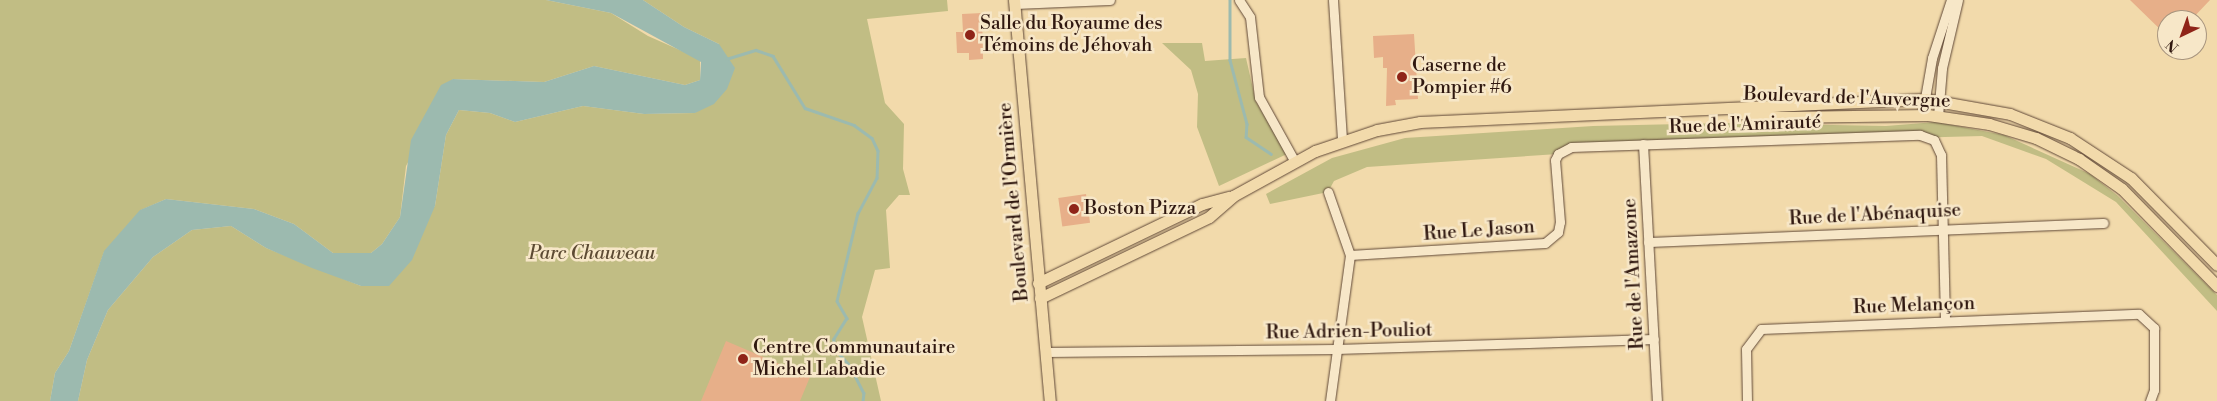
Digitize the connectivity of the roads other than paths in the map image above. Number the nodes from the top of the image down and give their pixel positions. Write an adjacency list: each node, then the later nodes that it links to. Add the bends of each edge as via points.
1 (1110, 0): 6 (street)
2 (1239, 0): 15 (street, via 1250,17 1260,97)
3 (1333, 0): 12 (street)
4 (1951, 0): 7 (street, via 1932,58)
5 (1958, 0): 8 (street)
6 (1014, 2): 23 (main road, Boulevard de l'Ormière)
7 (1925, 99): 8 (main road, Boulevard de l'Auvergne); 9 (main road, Boulevard de l'Auvergne); 10 (street)
8 (1939, 100): 11 (street); 22 (main road, Boulevard de l'Auvergne, via 2010,114 2070,138 2131,178)
9 (1718, 110): 10 (main road, Boulevard de l'Auvergne, via 1780,117); 12 (main road, Boulevard de l'Auvergne, via 1420,122)
10 (1922, 115): 11 (main road, Boulevard de l'Auvergne)
11 (1938, 116): 24 (main road, Boulevard de l'Auvergne, via 2010,129 2079,159 2122,189)
12 (1342, 140): 15 (main road, Boulevard de l'Auvergne)
13 (1643, 144): 14 (street, Rue de l'Amirauté, via 1571,147); 19 (street, Rue de l'Amirauté, via 1920,135 1934,140 1941,155); 20 (street, Rue de l'Amazone)
14 (1558, 154): 21 (street, Rue Le Jason, via 1554,168 1560,222 1558,232 1544,243)
15 (1295, 162): 17 (main road, Boulevard de l'Auvergne)
16 (1328, 192): 21 (street)
17 (1233, 196): 23 (main road, Boulevard de l'Auvergne, via 1202,204); 25 (main road, Boulevard de l'Auvergne, via 1209,217)
18 (2104, 223): 19 (street, Rue de l'Abénaquise)
19 (1942, 228): 20 (street, Rue de l'Abénaquise); 26 (street)
20 (1648, 242): 27 (street, Rue de l'Amazone)
21 (1350, 255): 28 (street)
22 (2217, 265)
23 (1038, 282): 25 (main road, Boulevard de l'Ormière)
24 (2217, 286)
25 (1040, 298): 29 (main road, Boulevard de l'Ormière)
26 (1945, 321): 33 (street, Rue Melançon, via 1761,329 1746,349); 34 (street, Rue Melançon, via 2146,317 2154,328 2154,390)
27 (1654, 339): 28 (street, Rue Adrien-Pouliot); 32 (street, Rue de l'Amazone)
28 (1336, 349): 29 (street, Rue Adrien-Pouliot); 31 (street)
29 (1046, 352): 30 (main road, Boulevard de l'Ormière)
30 (1050, 401)
31 (1330, 401)
32 (1657, 401)
33 (1747, 401)
34 (2150, 401)

